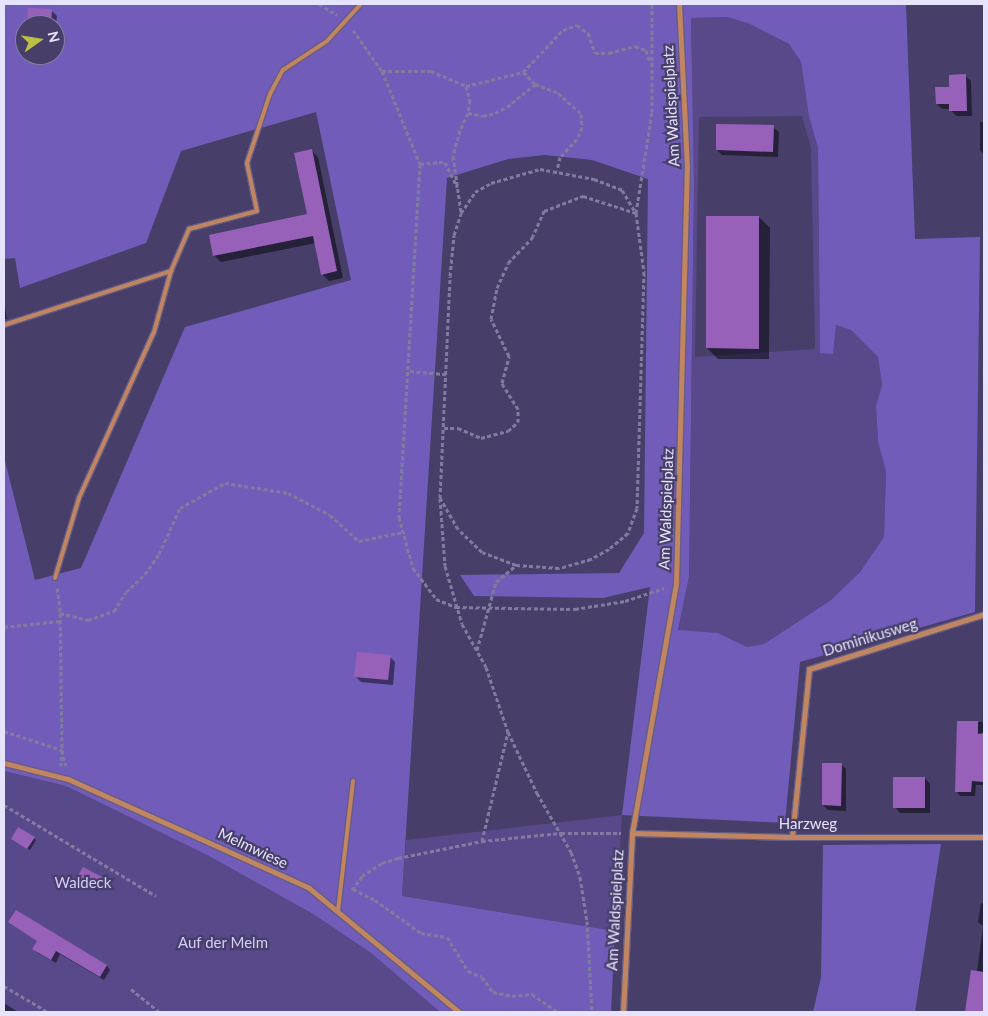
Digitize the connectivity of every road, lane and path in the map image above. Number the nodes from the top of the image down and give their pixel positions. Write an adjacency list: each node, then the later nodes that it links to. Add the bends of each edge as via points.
1 (319, 4): 5 (path)
2 (361, 4): 5 (lane)
3 (652, 4): 6 (path)
4 (679, 4): 26 (street, Am Waldspielplatz, via 686,168)
5 (345, 21): 7 (path); 17 (lane, via 327,41 283,70 270,94 247,163 257,211 189,229)
6 (652, 66): 8 (path, via 646,50 634,46 609,53 595,52 588,33 577,25 563,30); 16 (path, via 652,112)
7 (382, 72): 10 (path, via 431,71); 12 (path)
8 (523, 72): 9 (path); 10 (path)
9 (535, 84): 11 (path, via 495,113 483,116); 13 (path, via 558,92 582,114 577,140 560,157)
10 (466, 86): 11 (path, via 470,100)
11 (468, 113): 14 (path, via 453,156)
12 (420, 164): 14 (path, via 445,162); 19 (path)
13 (557, 170): 15 (path, via 516,173 491,183 475,192); 16 (path, via 622,190)
14 (460, 191): 15 (path)
15 (461, 213): 20 (path, via 450,276)
16 (636, 213): 21 (path, via 583,196 544,211 532,238 508,263 496,288 491,319 509,356 502,383 518,409 518,422 508,431 481,438 458,428); 24 (path, via 644,272 637,508 628,533 597,556 567,566)
17 (171, 271): 18 (lane); 25 (lane, via 154,332 79,498)
18 (4, 325)
19 (410, 371): 20 (path); 23 (path, via 399,517)
20 (446, 374): 21 (path)
21 (444, 428): 22 (path)
22 (440, 498): 24 (path, via 458,529 482,552); 27 (path, via 445,566)
23 (403, 532): 27 (path, via 413,568 436,599); 29 (path, via 360,541 330,515 288,493 224,483 180,508 159,554 114,611 88,620)
24 (516, 566): 28 (path, via 496,582)
25 (55, 578): 29 (path)
26 (676, 583): 28 (path, via 625,601 575,609); 43 (street, Am Waldspielplatz)
27 (456, 607): 28 (path); 33 (path)
28 (491, 607): 33 (path)
29 (60, 613): 31 (path)
30 (984, 614): 44 (street, Dominikusweg, via 809,669)
31 (60, 621): 32 (path); 36 (path)
32 (4, 627)
33 (476, 651): 35 (path, via 486,668)
34 (4, 731): 36 (path)
35 (508, 732): 42 (path); 46 (path)
36 (62, 750): 37 (path); 39 (path)
37 (64, 757)
38 (4, 763): 39 (street, Melmwiese)
39 (60, 776): 49 (street, Melmwiese, via 308,888)
40 (353, 781): 49 (lane)
41 (4, 805): 48 (path)
42 (560, 832): 43 (path); 46 (path); 56 (path, via 580,876 585,898)
43 (632, 833): 44 (street, Harzweg); 57 (street, Am Waldspielplatz)
44 (792, 837): 45 (street, Harzweg)
45 (984, 837)
46 (482, 841): 47 (path, via 382,863 362,876)
47 (353, 889): 49 (path); 55 (path, via 375,900 421,933 447,937 468,971 482,977 493,992 512,996 532,994)
48 (156, 896)
49 (338, 912): 54 (street, Melmwiese)
50 (4, 986): 52 (path)
51 (130, 989): 53 (path)
52 (48, 1012)
53 (159, 1012)
54 (459, 1012)
55 (558, 1012)
56 (592, 1012)
57 (623, 1012)

